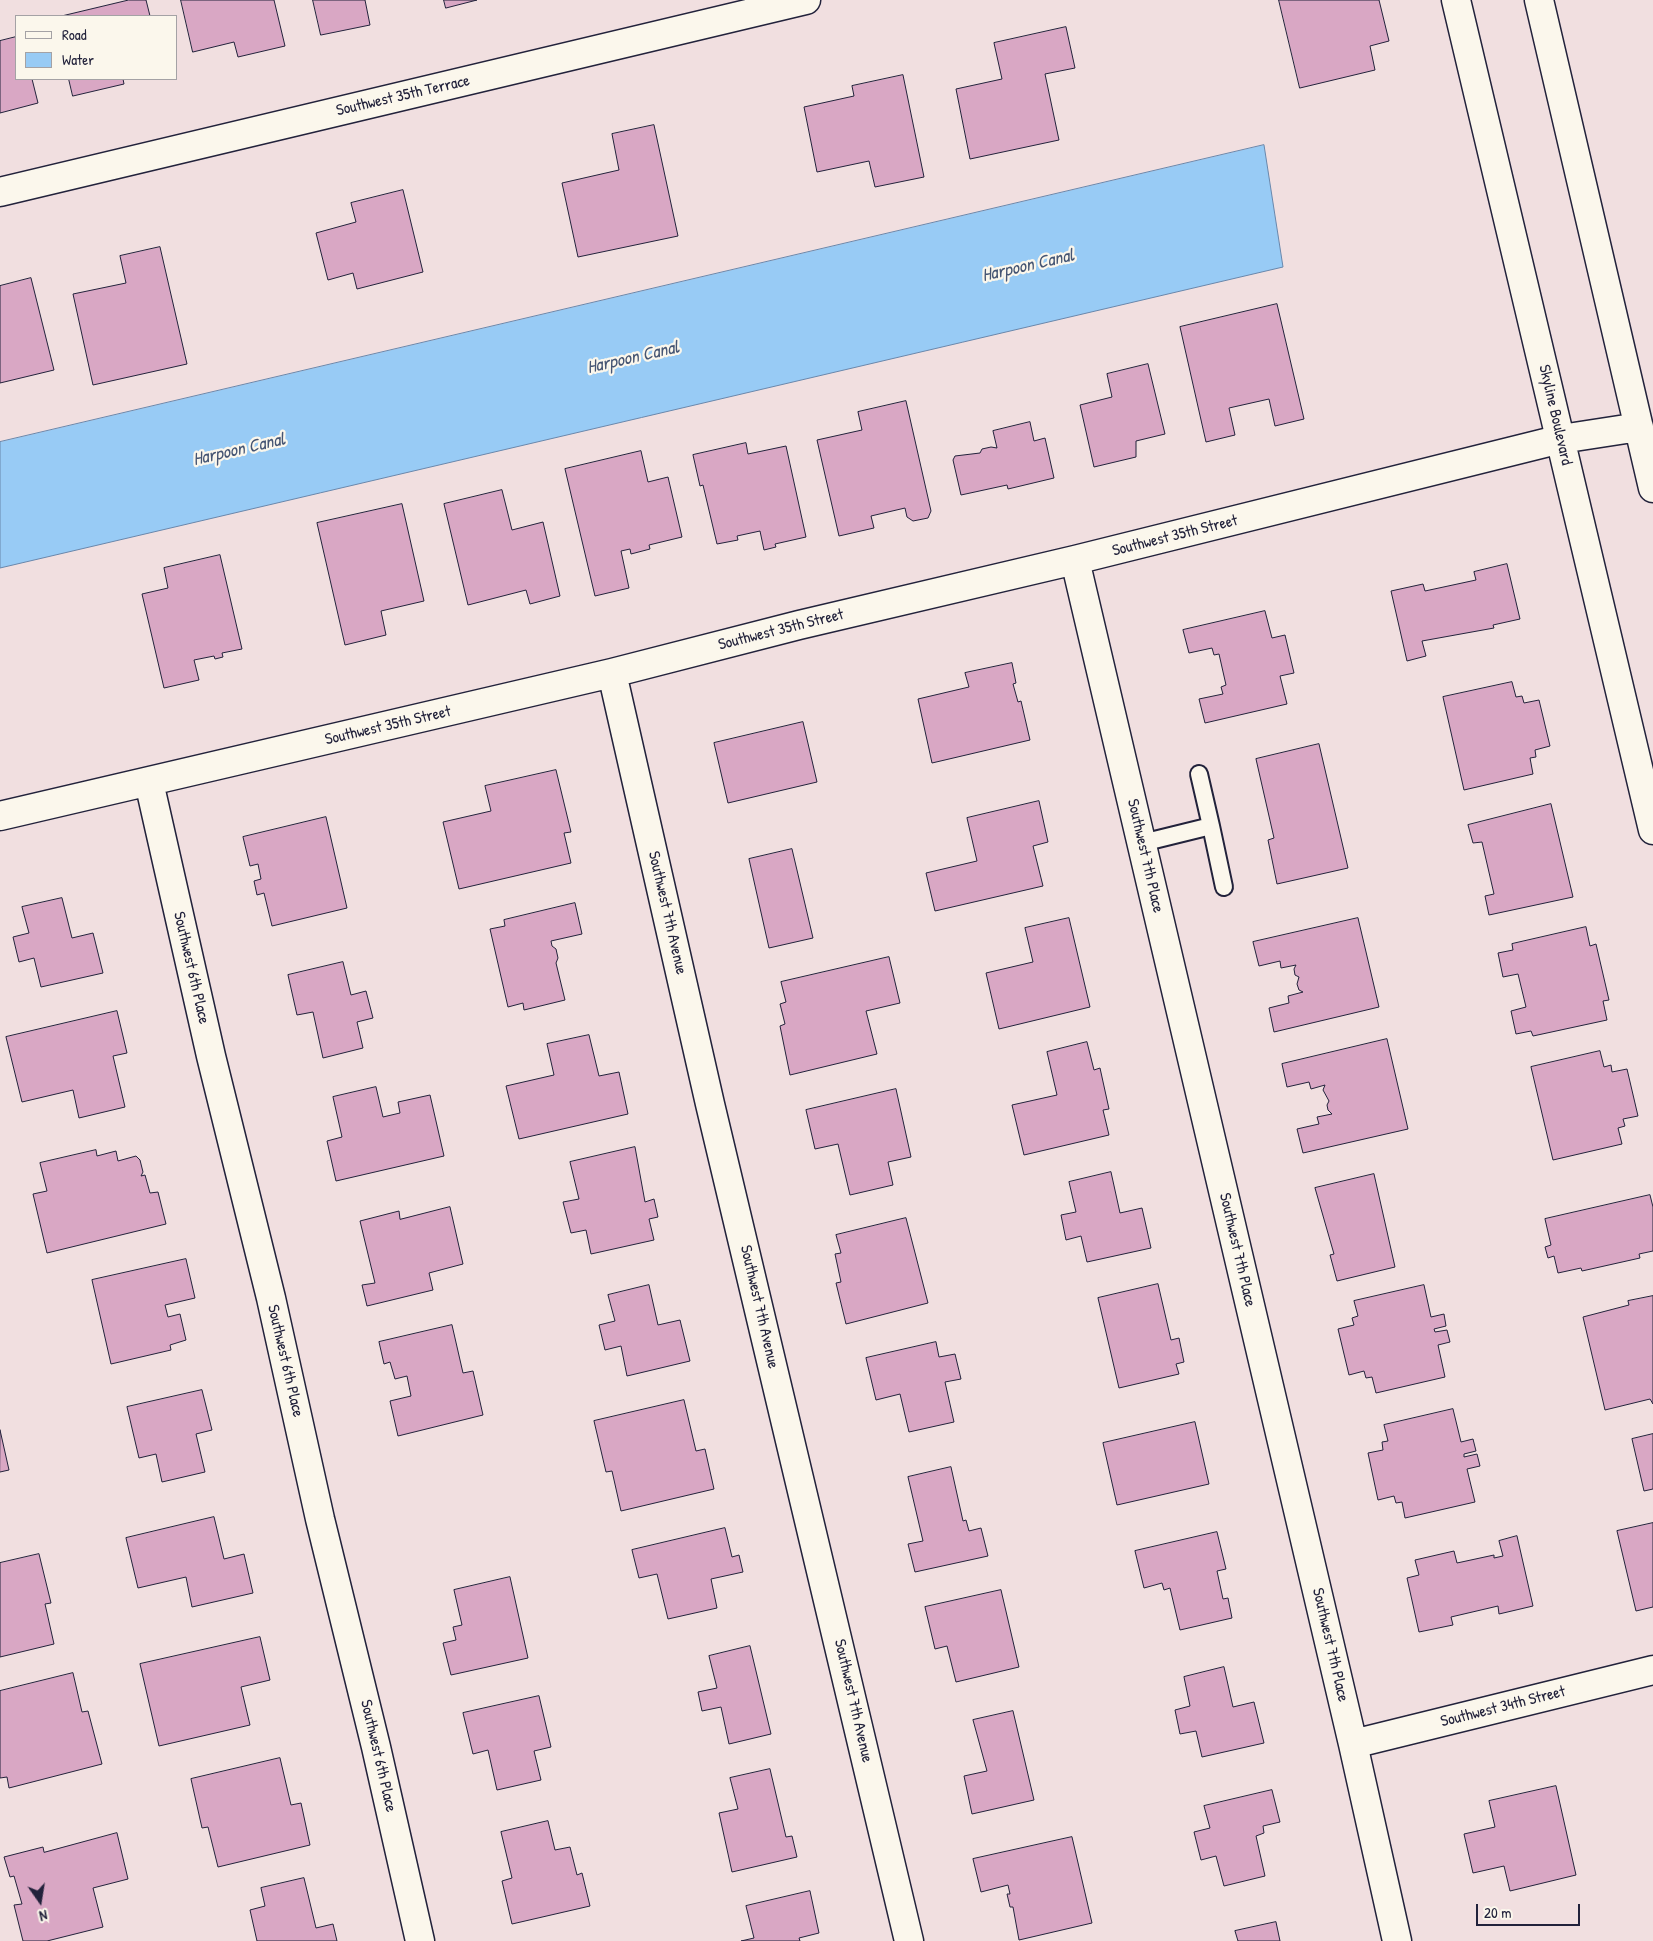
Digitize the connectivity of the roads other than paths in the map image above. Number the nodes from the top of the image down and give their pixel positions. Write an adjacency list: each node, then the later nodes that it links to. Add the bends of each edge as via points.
1 (806, 0): 4 (street, Southwest 35th Terrace)
2 (1456, 0): 6 (street, Skyline Boulevard)
3 (1539, 0): 5 (street)
4 (0, 192)
5 (1646, 425): 6 (street, Southwest 35th Street); 7 (street)
6 (1561, 439): 8 (street, Southwest 35th Street); 14 (street, Skyline Boulevard)
7 (1653, 488)
8 (1075, 560): 9 (street, Southwest 35th Street); 15 (street, Southwest 7th Place)
9 (612, 673): 11 (street, Southwest 35th Street); 20 (street, Southwest 7th Avenue, via 710,1104)
10 (1199, 774): 13 (lane)
11 (149, 782): 12 (street, Southwest 35th Street); 19 (street, Southwest 6th Place, via 210,1056 271,1298)
12 (0, 816)
13 (1211, 826): 15 (lane); 16 (lane)
14 (1653, 830)
15 (1142, 843): 18 (street, Southwest 7th Place)
16 (1224, 887)
17 (1653, 1670): 18 (street, Southwest 34th Street)
18 (1353, 1744): 21 (street, Southwest 7th Place)
19 (420, 1941)
20 (909, 1941)
21 (1397, 1941)

